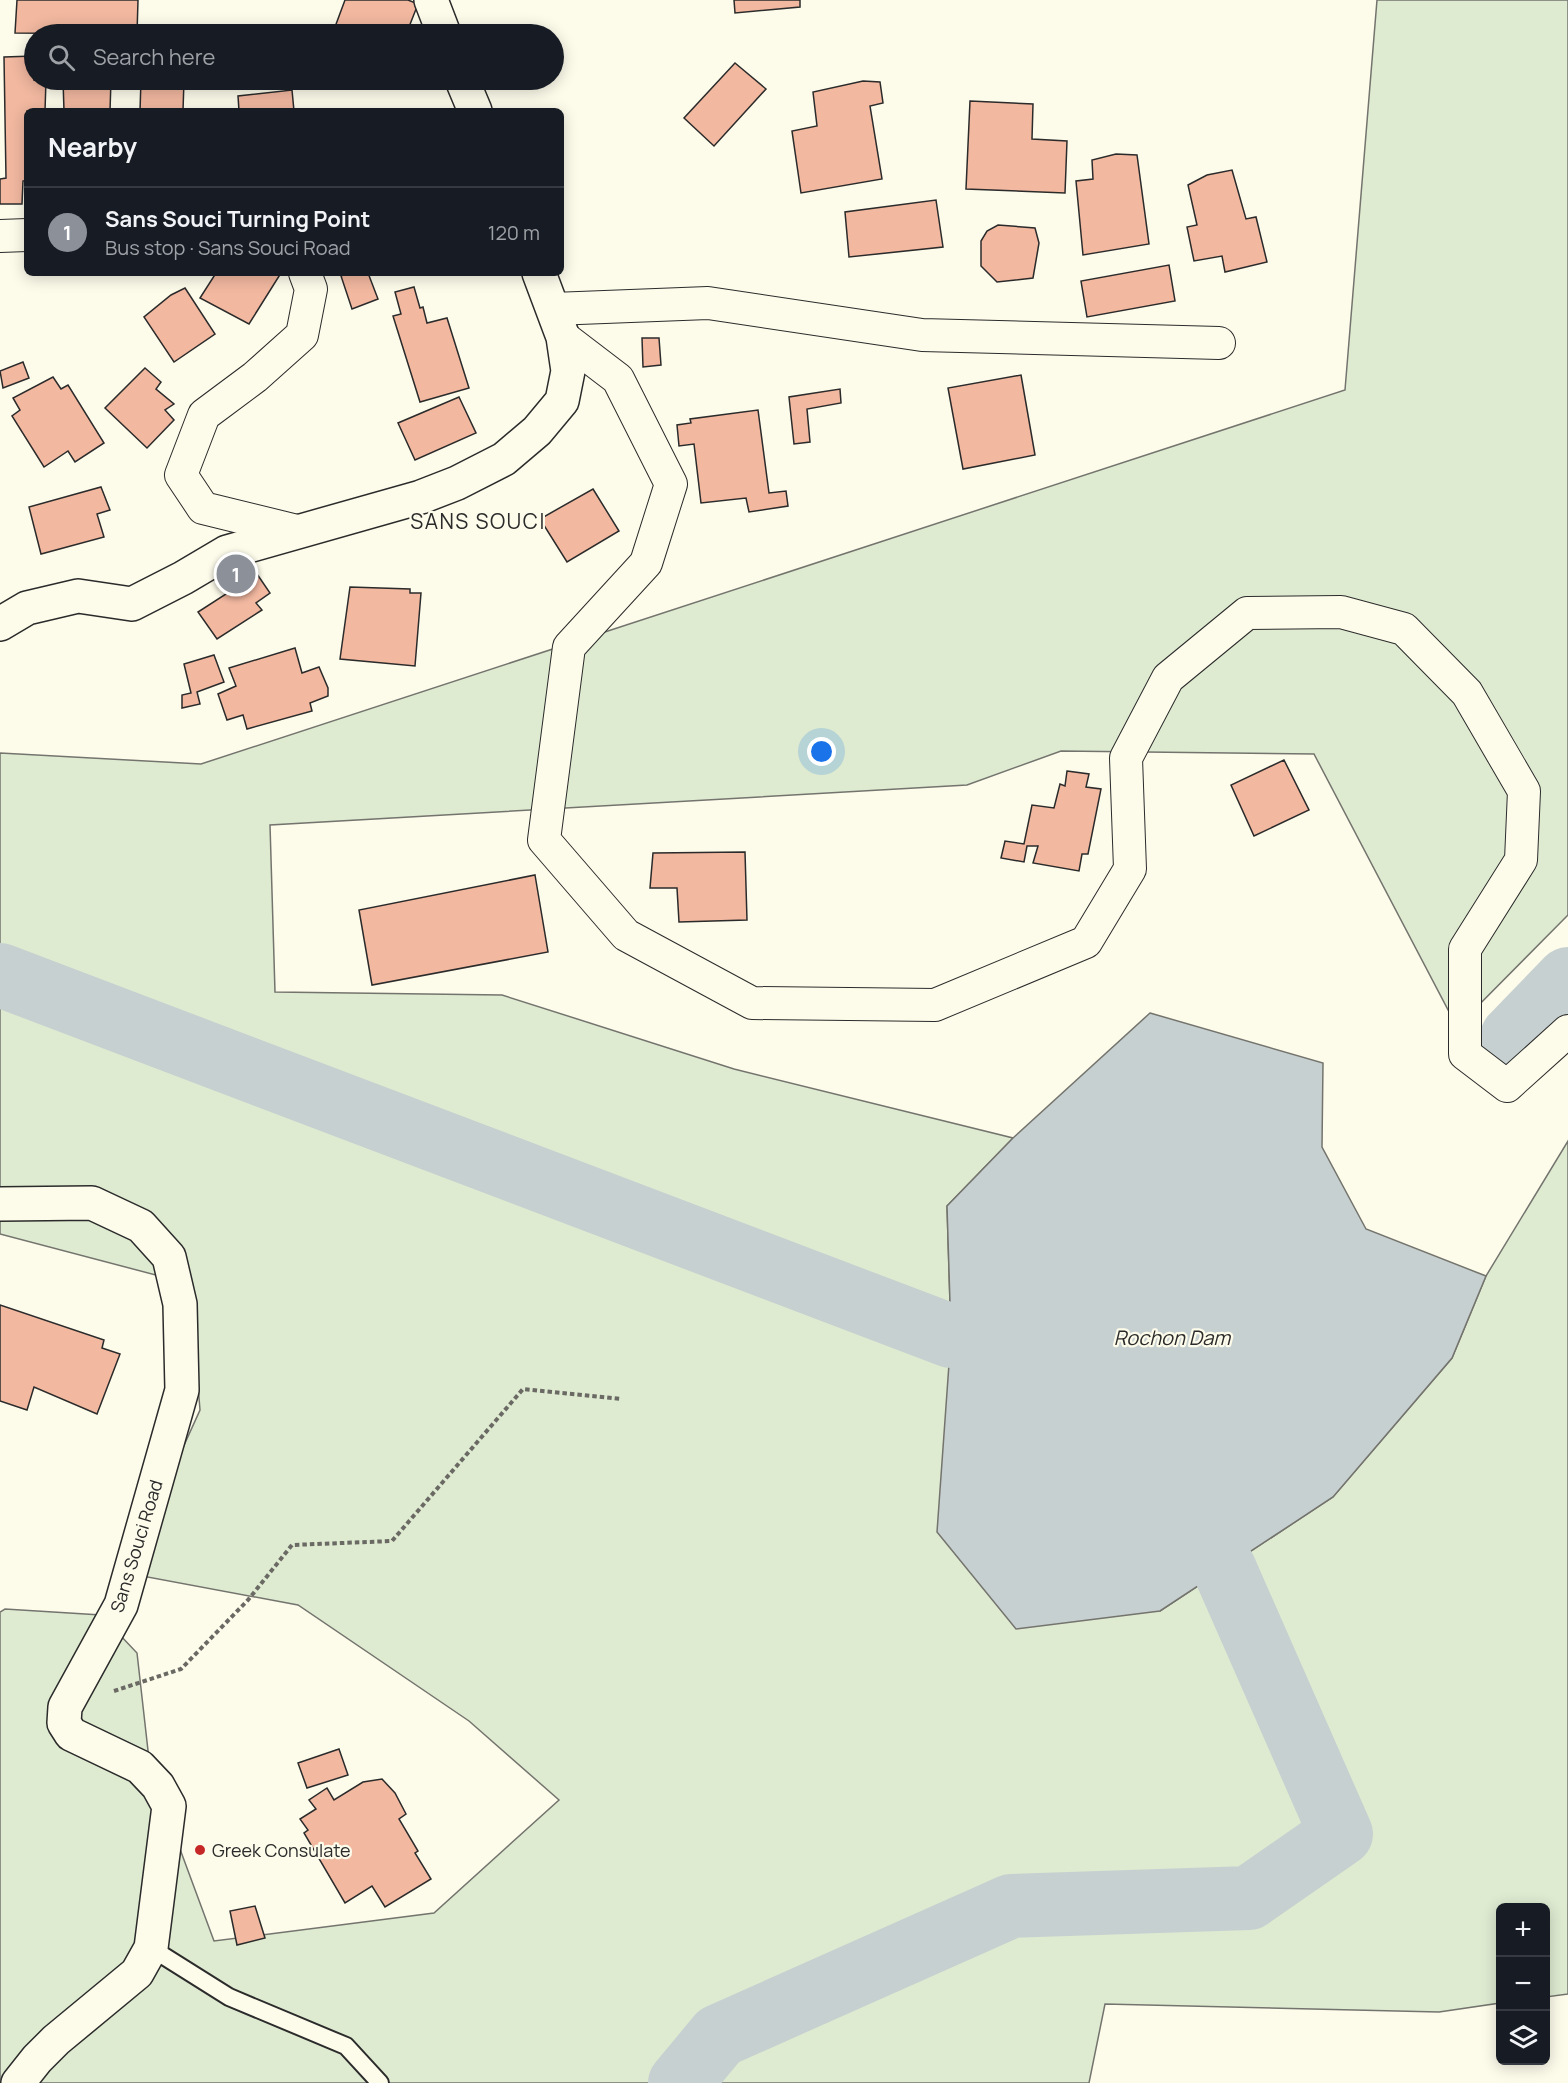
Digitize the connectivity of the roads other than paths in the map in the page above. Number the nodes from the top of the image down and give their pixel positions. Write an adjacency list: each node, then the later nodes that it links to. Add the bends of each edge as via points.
1 (431, 0): 2 (main road)
2 (440, 24)
3 (466, 90): 4 (main road)
4 (474, 108)
5 (0, 236): 6 (street)
6 (24, 236)
7 (306, 276): 11 (street, via 311,290 302,335 204,415 181,475 203,507)
8 (540, 276): 9 (main road)
9 (558, 323): 10 (street, via 708,303 922,335); 11 (main road, via 568,371 561,401 537,431 504,459 421,497); 13 (street, via 618,379 671,484 646,563 569,647 544,840 626,935 752,1003 935,1005 1086,942 1130,869 1126,758 1168,678 1247,613 1341,612 1404,629 1467,693 1524,791 1521,860 1466,949 1465,1054 1507,1086)
10 (1219, 343)
11 (297, 531): 12 (main road, via 227,552 132,604 78,596 27,608)
12 (0, 624)
13 (1568, 1030)
14 (0, 1204): 15 (main road, Sans Souci Road, via 92,1203 141,1226 169,1257 180,1304 182,1390 121,1605 65,1707 64,1723 72,1734 140,1767 158,1786 169,1806)
15 (151, 1948): 16 (main road, via 137,1973 56,2040); 17 (lane, via 229,1997 346,2046)
16 (18, 2083)
17 (380, 2083)

